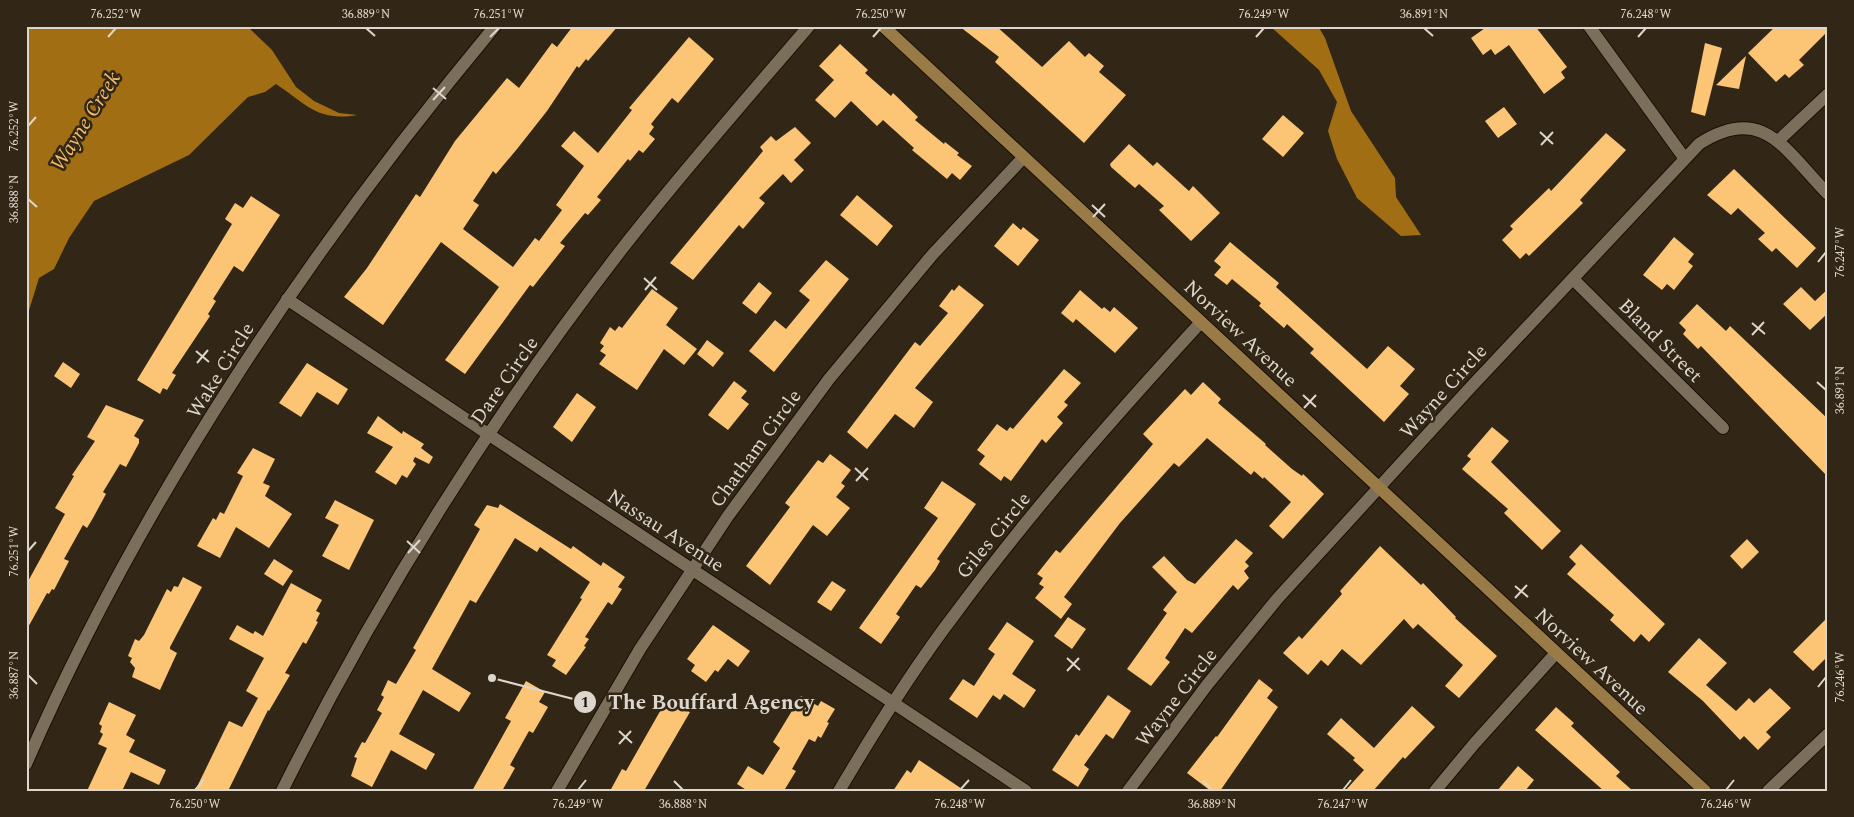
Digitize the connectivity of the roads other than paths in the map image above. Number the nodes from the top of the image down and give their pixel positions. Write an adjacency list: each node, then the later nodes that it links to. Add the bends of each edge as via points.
1 (495, 26): 11 (street, Wake Circle, via 395,150)
2 (809, 26): 14 (street, Dare Circle, via 624,246)
3 (883, 26): 7 (street, Norview Avenue)
4 (1589, 26): 8 (street)
5 (1828, 94): 6 (street)
6 (1778, 141): 8 (street, Wayne Circle, via 1767,132 1754,128 1725,131 1699,144); 9 (street, Wayne Circle)
7 (1023, 158): 12 (street, Norview Avenue); 16 (street, Chatham Circle, via 933,254 829,379)
8 (1685, 159): 10 (street, Wayne Circle)
9 (1828, 194)
10 (1573, 279): 13 (street, Bland Street); 15 (street, Wayne Circle)
11 (287, 299): 14 (street, Nassau Avenue); 20 (street, Wake Circle, via 160,502 103,606)
12 (1201, 322): 15 (street, Norview Avenue); 18 (street, Giles Circle, via 1021,527 954,614)
13 (1723, 428)
14 (488, 434): 16 (street, Nassau Avenue); 21 (street, Dare Circle, via 373,619)
15 (1380, 489): 17 (street, Norview Avenue); 25 (street, Wayne Circle, via 1278,598 1206,685)
16 (692, 569): 18 (street, Nassau Avenue); 22 (street, Chatham Circle, via 640,649)
17 (1556, 653): 26 (street); 27 (street, Norview Avenue)
18 (894, 702): 23 (street, Giles Circle); 24 (street, Nassau Avenue)
19 (1828, 734): 28 (street)
20 (26, 764)
21 (282, 791)
22 (557, 791)
23 (838, 791)
24 (1026, 791)
25 (1128, 791)
26 (1435, 791)
27 (1704, 791)
28 (1768, 791)

